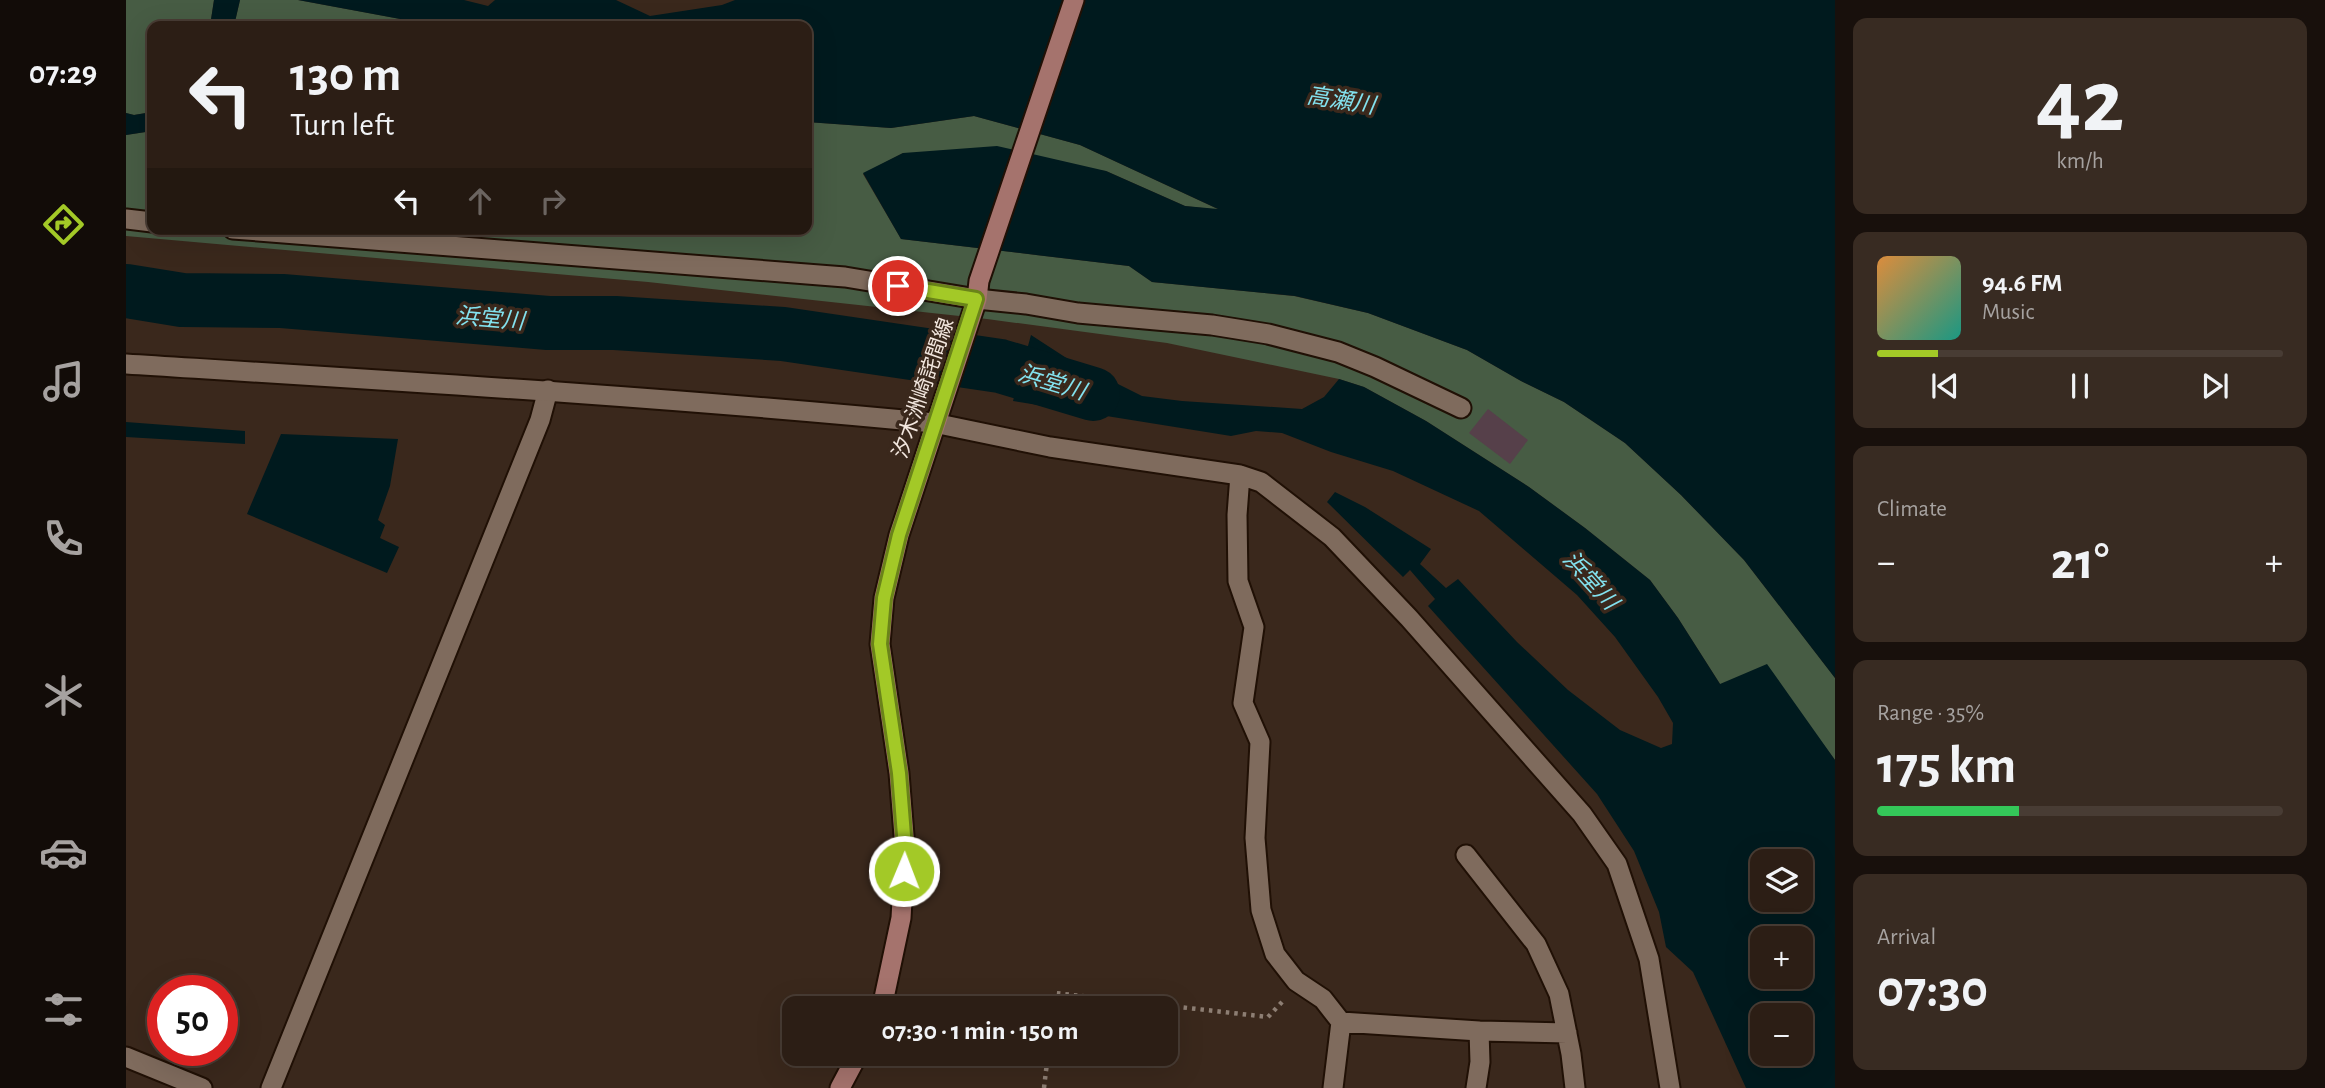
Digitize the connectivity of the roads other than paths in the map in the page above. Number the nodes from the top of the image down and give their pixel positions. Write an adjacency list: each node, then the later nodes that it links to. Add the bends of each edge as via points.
1 (1074, 0): 5 (main road, 汐木洲崎詫間線)
2 (126, 219): 3 (street)
3 (147, 221)
4 (309, 235): 5 (street)
5 (977, 290): 8 (street, via 1078,313 1268,334 1338,352); 9 (main road, 汐木洲崎詫間線)
6 (126, 364): 7 (street)
7 (548, 390): 9 (street); 19 (street, via 540,420)
8 (1461, 408)
9 (934, 423): 10 (street, via 1050,447); 12 (main road, 汐木洲崎詫間線, via 899,535 884,598 880,644 905,848 901,918)
10 (1240, 475): 13 (street, via 1238,581 1254,627 1243,703 1260,742 1255,838 1261,910 1275,954 1296,981 1323,999); 24 (street, via 1261,482 1332,537 1582,814 1617,864 1632,905 1649,959)
11 (1466, 855): 15 (street, via 1536,944 1559,994)
12 (884, 996)
13 (1341, 1022): 14 (street); 21 (street)
14 (1479, 1031): 15 (street); 22 (street)
15 (1567, 1034): 23 (street)
16 (126, 1057): 18 (street)
17 (852, 1066): 20 (main road)
18 (202, 1088)
19 (271, 1088)
20 (840, 1088)
21 (1333, 1088)
22 (1476, 1088)
23 (1575, 1088)
24 (1670, 1088)

